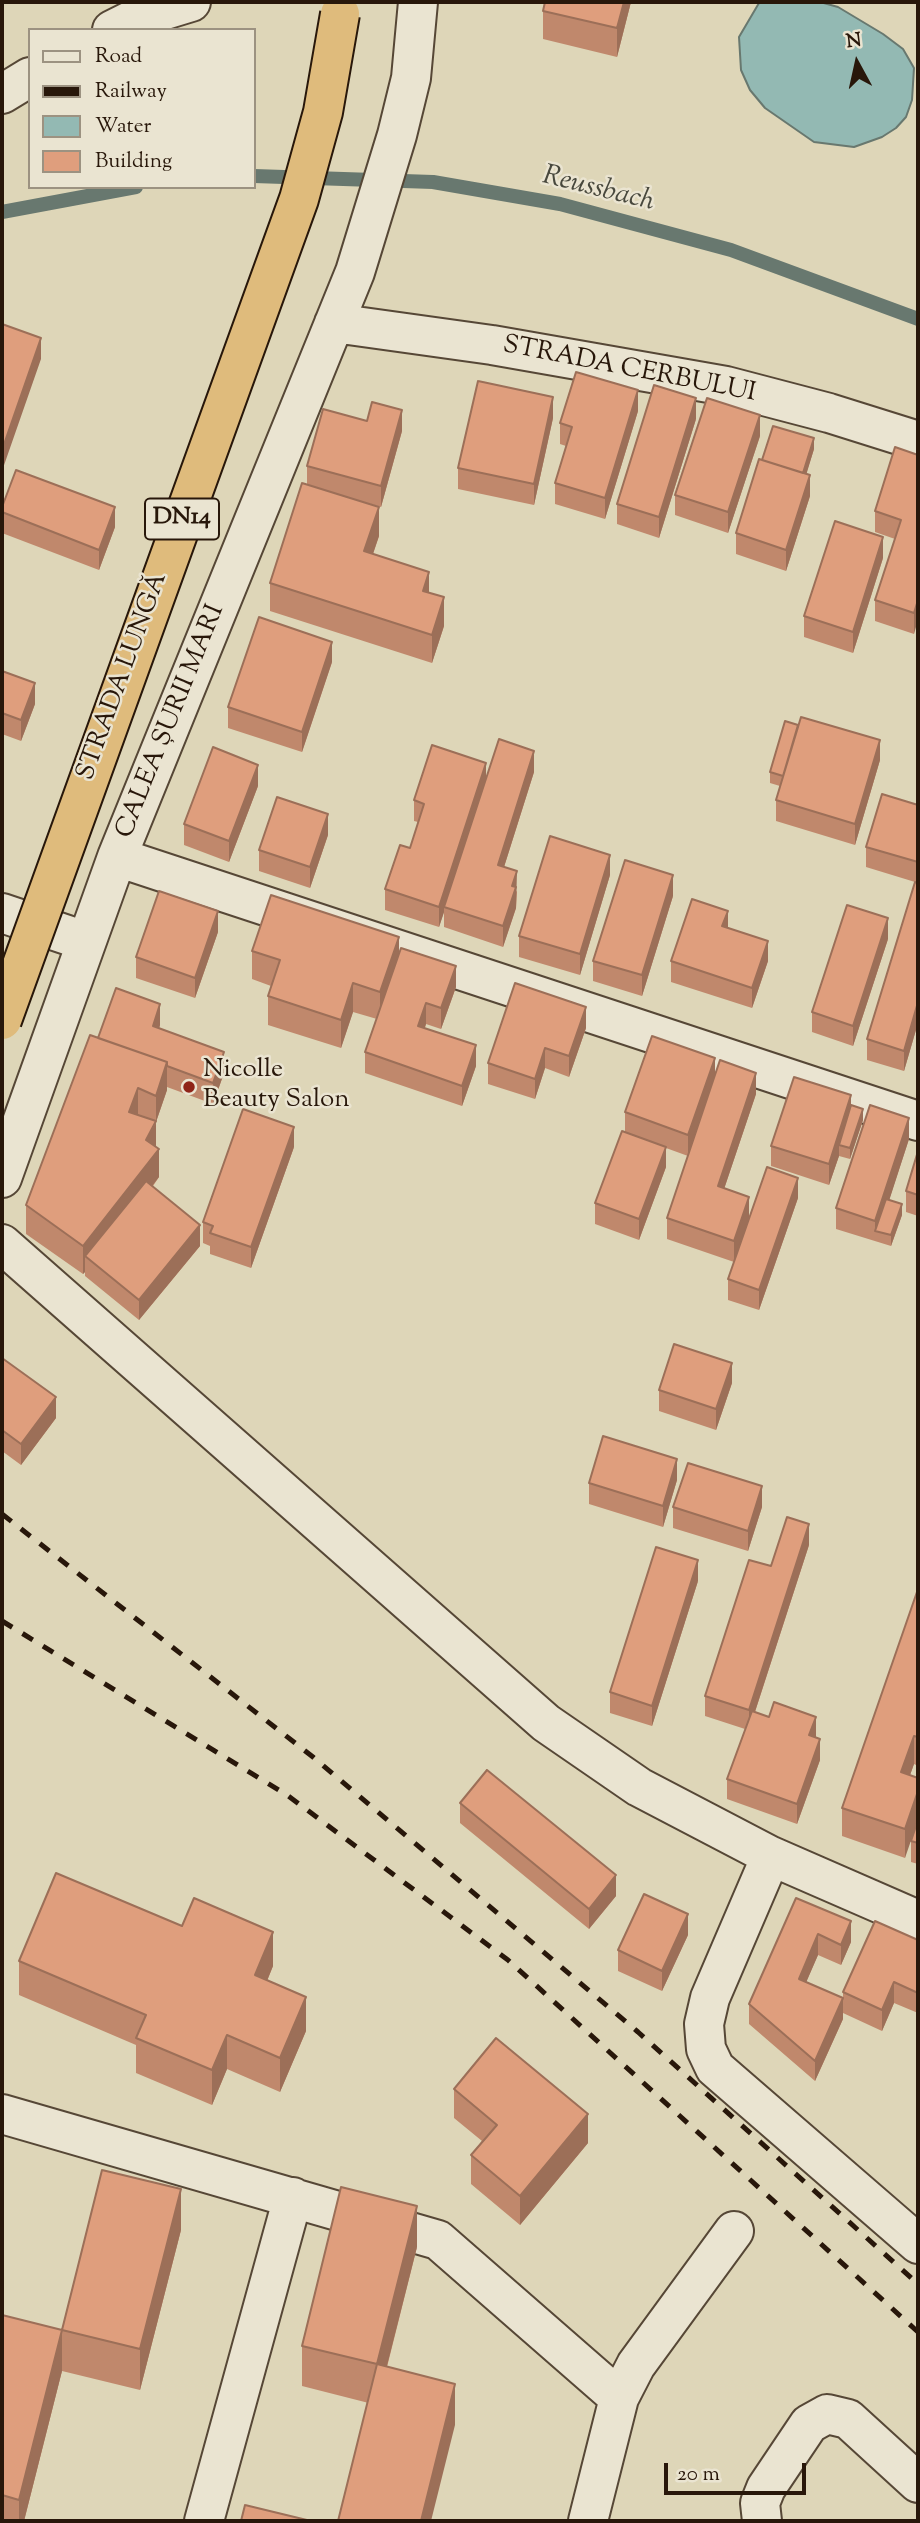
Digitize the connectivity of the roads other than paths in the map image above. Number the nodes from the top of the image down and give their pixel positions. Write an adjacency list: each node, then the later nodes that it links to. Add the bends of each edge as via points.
1 (189, 2): 4 (street)
2 (418, 2): 7 (street, CALEA ȘURII MARI, via 411,78 394,147)
3 (341, 14): 12 (main road, STRADA LUNGĂ / DN14, bridge, via 323,112 299,198)
4 (116, 28)
5 (28, 78): 6 (street)
6 (2, 94)
7 (334, 323): 8 (street, STRADA CERBULUI, via 726,386); 9 (street, CALEA ȘURII MARI)
8 (918, 441)
9 (117, 857): 11 (street, CALEA ȘURII MARI); 13 (street)
10 (2, 913): 11 (street)
11 (85, 941): 14 (street, CALEA ȘURII MARI)
12 (2, 1020)
13 (918, 1121)
14 (2, 1178)
15 (2, 1244): 16 (street, via 546,1723 639,1787)
16 (771, 1856): 17 (street); 21 (street, via 710,1998 704,2024 706,2049 715,2067)
17 (918, 1920)
18 (2, 2114): 19 (street)
19 (293, 2197): 22 (street, via 438,2240); 24 (street)
20 (734, 2231): 22 (street, via 636,2365)
21 (918, 2244)
22 (619, 2398): 25 (street)
23 (918, 2483): 26 (street, via 848,2419 827,2414 809,2424 766,2488)
24 (204, 2521)
25 (588, 2521)
26 (762, 2521)

